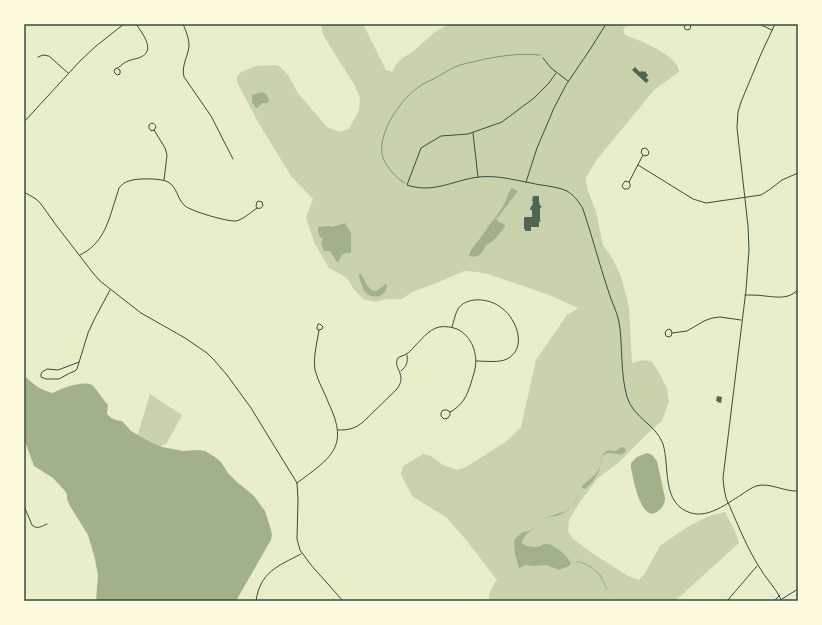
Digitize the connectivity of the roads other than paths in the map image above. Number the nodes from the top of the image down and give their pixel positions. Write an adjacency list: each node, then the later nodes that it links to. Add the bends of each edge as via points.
1 (124, 24): 13 (street, via 86,55)
2 (136, 24): 12 (street, via 147,42 147,50 142,56 127,61)
3 (183, 24): 20 (street, via 189,44 183,67 184,77 211,116)
4 (606, 24): 15 (street)
5 (686, 24): 6 (street, via 684,27 687,30 690,29)
6 (690, 24)
7 (759, 24): 9 (street)
8 (775, 24): 9 (street)
9 (772, 30): 28 (street, via 738,112 737,128)
10 (38, 57): 13 (street, via 49,56)
11 (543, 58): 14 (street)
12 (118, 69)
13 (69, 73): 16 (street)
14 (556, 73): 15 (street); 18 (street, via 534,98 506,119)
15 (569, 81): 25 (street, via 544,129)
16 (24, 122)
17 (154, 130): 24 (street, via 168,155)
18 (473, 132): 23 (street); 23 (street, via 441,136 421,148 407,184 427,188)
19 (643, 155): 19 (street, via 642,150 648,149 648,154); 21 (street)
20 (233, 159)
21 (638, 165): 26 (street); 28 (street, via 698,201 711,202)
22 (798, 173): 28 (street, via 782,180 761,195)
23 (478, 178): 25 (street, via 498,177)
24 (164, 180): 29 (street, via 174,187 188,209 234,221); 30 (street, via 134,180 122,184 104,233 94,245)
25 (526, 182): 48 (street, via 568,192 578,200 583,209 618,319 627,396 632,408 655,430 662,443 673,499 687,511 700,514)
26 (628, 182): 26 (street, via 622,185 626,189 630,188)
27 (24, 192): 30 (street, via 41,204)
28 (745, 197): 34 (street, via 749,249)
29 (257, 208)
30 (79, 256): 32 (street)
31 (798, 289): 33 (street)
32 (111, 290): 42 (street, via 88,333); 46 (street, via 141,313 186,338 214,360 243,396)
33 (796, 293): 34 (street, via 779,297); 35 (street)
34 (745, 295): 36 (street)
35 (798, 296)
36 (742, 320): 39 (street, via 713,318 687,331); 48 (street, via 723,470)
37 (452, 327): 40 (street, via 443,326 433,330); 41 (street, via 468,337 475,351); 41 (street, via 458,309 470,301 491,302 511,317 518,334 514,354 503,360)
38 (319, 330): 45 (street, via 314,360 316,371 335,416)
39 (672, 333)
40 (407, 354): 43 (street, via 408,360); 43 (street, via 396,360)
41 (476, 361): 44 (street, via 465,398)
42 (79, 362): 42 (street, via 75,371 62,378 41,377 42,372 47,369 58,370)
43 (400, 372): 45 (street, via 398,387 363,422 353,429)
44 (450, 412): 44 (street, via 444,410 441,416 448,418)
45 (338, 430): 46 (street, via 336,445 331,455)
46 (297, 483): 51 (street, via 297,539)
47 (798, 491): 48 (street, via 756,486)
48 (728, 503): 52 (street)
49 (24, 506): 50 (street, via 34,527)
50 (47, 524)
51 (302, 554): 56 (street, via 277,566 269,573 260,585); 57 (street)
52 (758, 565): 54 (street); 58 (street)
53 (798, 589): 55 (street)
54 (780, 595): 55 (street); 59 (street)
55 (782, 600)
56 (256, 601)
57 (343, 601)
58 (726, 601)
59 (774, 601)

